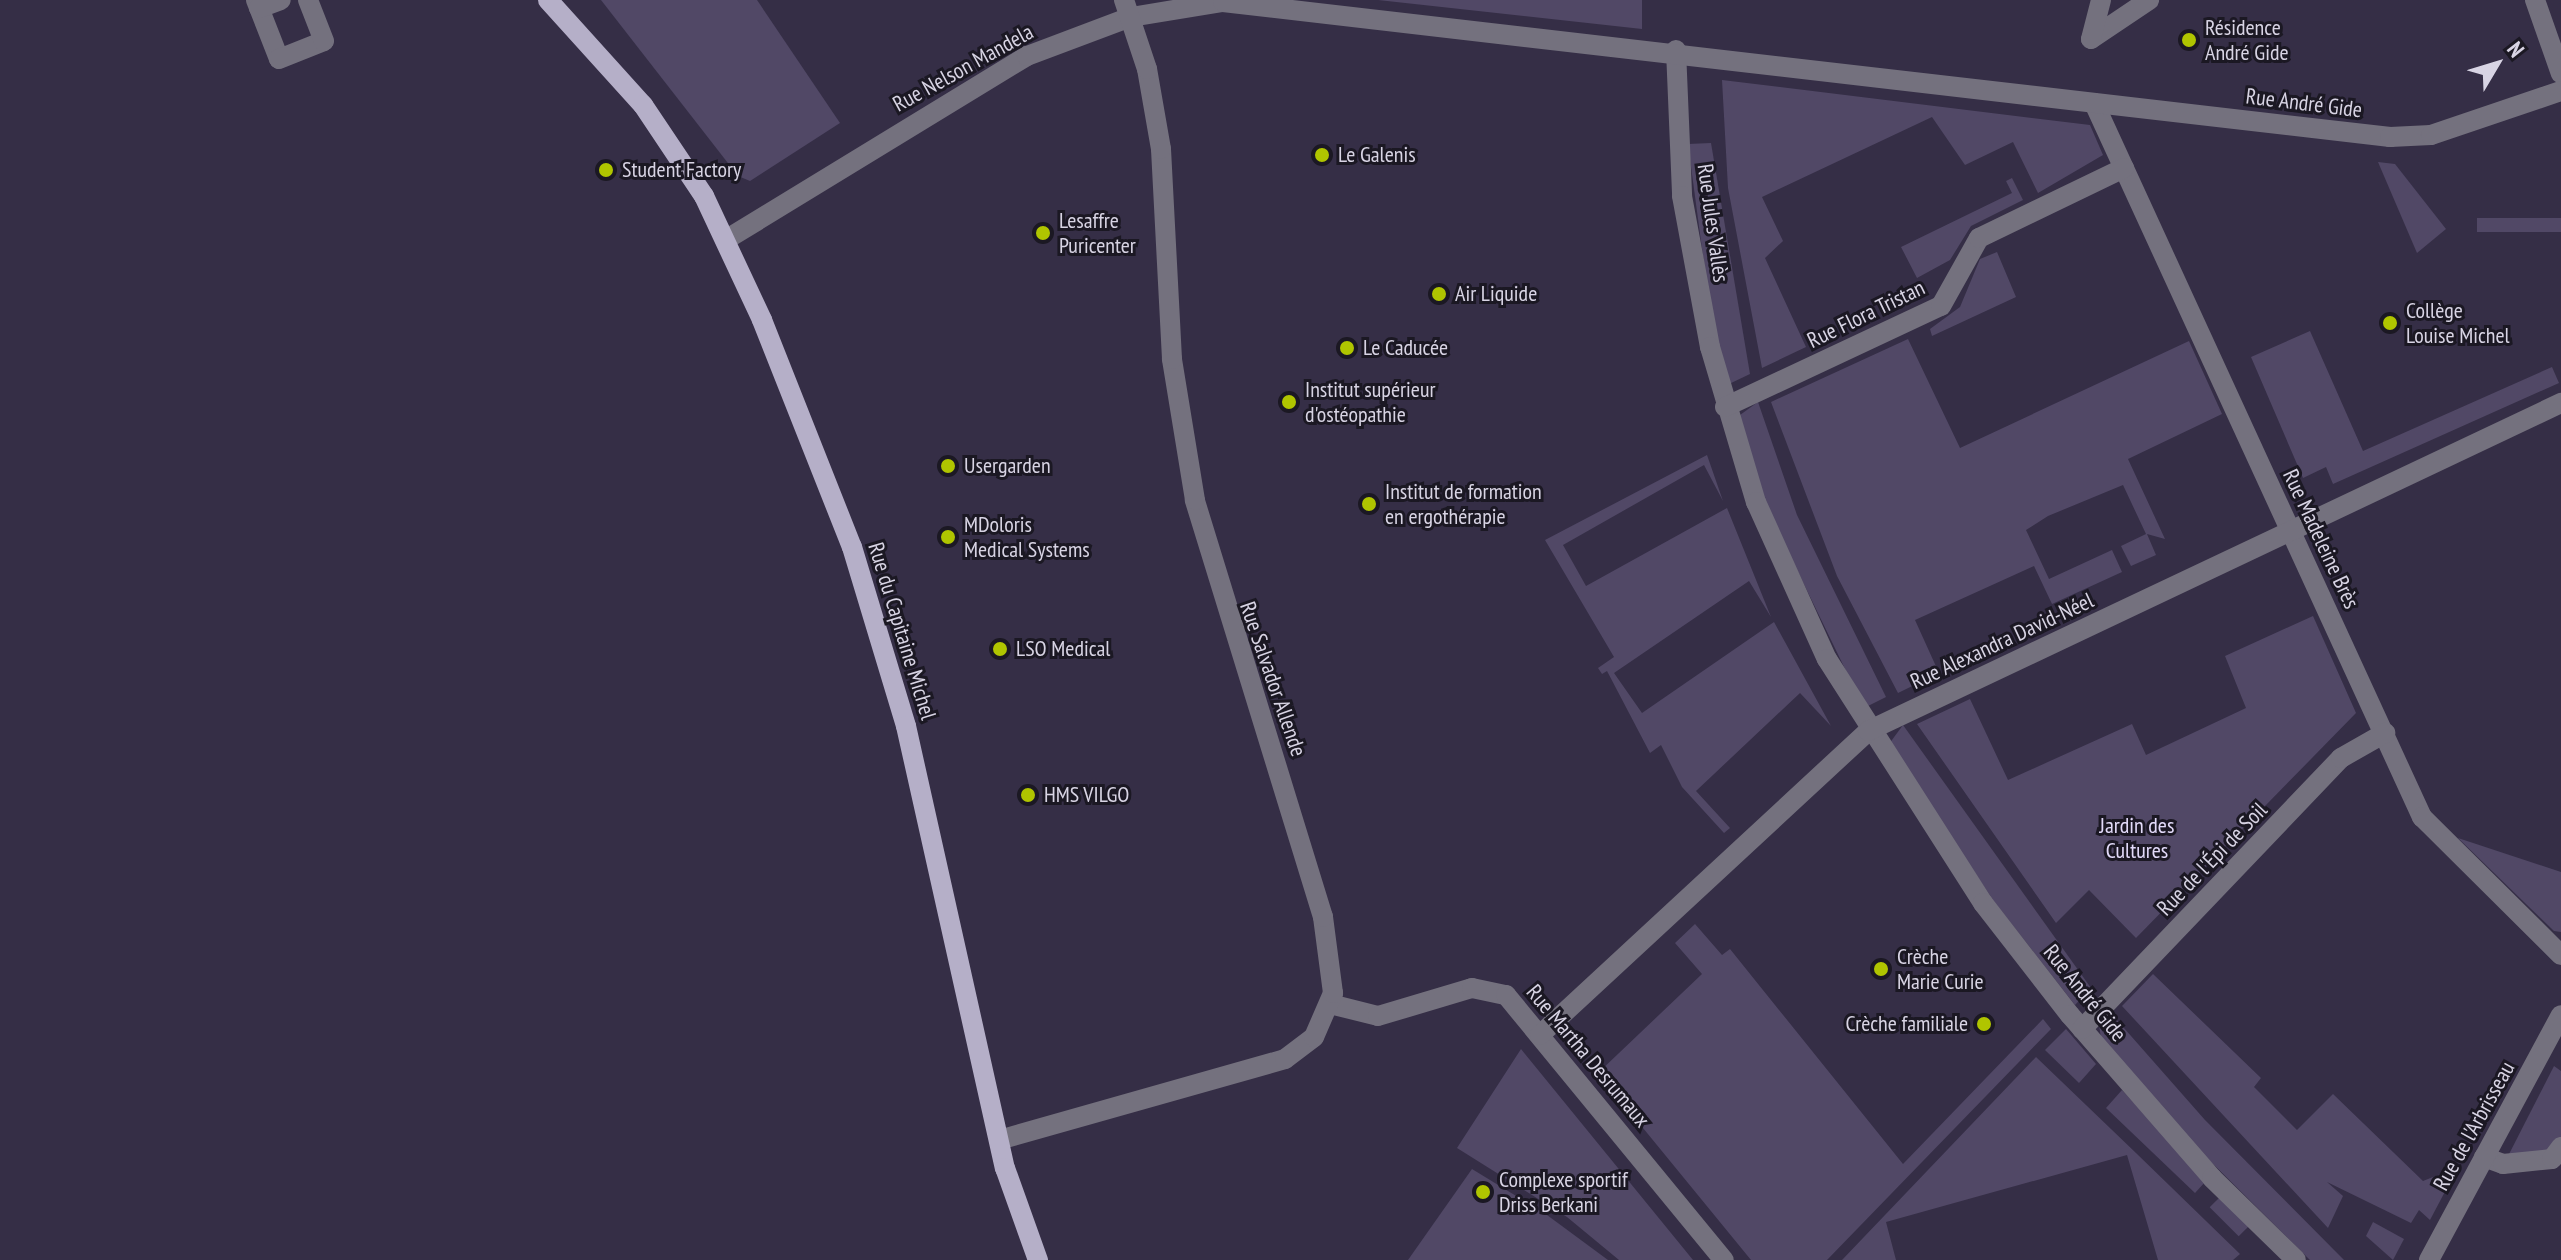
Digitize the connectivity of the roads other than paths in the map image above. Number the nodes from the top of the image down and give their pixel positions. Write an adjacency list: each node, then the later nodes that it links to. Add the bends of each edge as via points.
1 (281, 0): 8 (street)
2 (308, 0): 8 (street, via 324,41 279,59)
3 (548, 0): 10 (main road, Rue du Capitaine Michel)
4 (556, 0): 10 (main road, Rue du Capitaine Michel)
5 (2101, 0): 6 (street, via 2091,39)
6 (2149, 0)
7 (2535, 0): 12 (street)
8 (258, 4)
9 (1128, 8): 11 (street, Rue Nelson Mandela, via 1260,2); 16 (street, Rue Nelson Mandela, via 1005,67); 23 (street, Rue Salvador Allende, via 1161,149 1172,359 1195,500 1323,917 1335,974)
10 (575, 25): 16 (main road, Rue du Capitaine Michel, via 660,128)
11 (1676, 50): 14 (street, Rue André Gide); 18 (street, Rue Jules Vallès, via 1686,224)
12 (2561, 74)
13 (2561, 91): 14 (street, Rue André Gide, via 2406,138)
14 (2094, 103): 15 (street, Rue Madeleine Brès)
15 (2124, 168): 18 (street, Rue Flora Tristan, via 1979,238 1941,306); 19 (street, Rue Madeleine Brès)
16 (727, 239): 28 (main road, Rue du Capitaine Michel, via 875,609)
17 (2561, 403): 19 (street, Rue Alexandra David-Néel)
18 (1725, 407): 20 (street, Rue Jules Vallès, via 1789,581)
19 (2292, 534): 20 (street, Rue Alexandra David-Néel); 21 (street, Rue Madeleine Brès)
20 (1868, 731): 25 (street, Rue André Gide, via 1983,903); 26 (street, Rue Alexandra David-Néel)
21 (2385, 733): 22 (street, Rue Madeleine Brès, via 2433,834); 25 (street, Rue de l'Épi de Soil, via 2341,758)
22 (2561, 955)
23 (1330, 1004): 26 (street, Rue Martha Desrumaux, via 1378,1016 1491,987); 28 (street, Rue Salvador Allende, via 1314,1037 1285,1059)
24 (2561, 1015): 27 (street, Rue de l'Arbrisseau)
25 (2082, 1029): 31 (street, Rue André Gide)
26 (1540, 1035): 33 (street, Rue Martha Desrumaux)
27 (2554, 1046): 30 (street, Rue de l'Arbrisseau)
28 (999, 1140): 32 (main road, Rue du Capitaine Michel)
29 (2561, 1147): 30 (street, via 2552,1159 2503,1164)
30 (2484, 1157): 34 (street, Rue de l'Arbrisseau)
31 (2285, 1256)
32 (1038, 1260)
33 (1724, 1260)
34 (2429, 1260)

